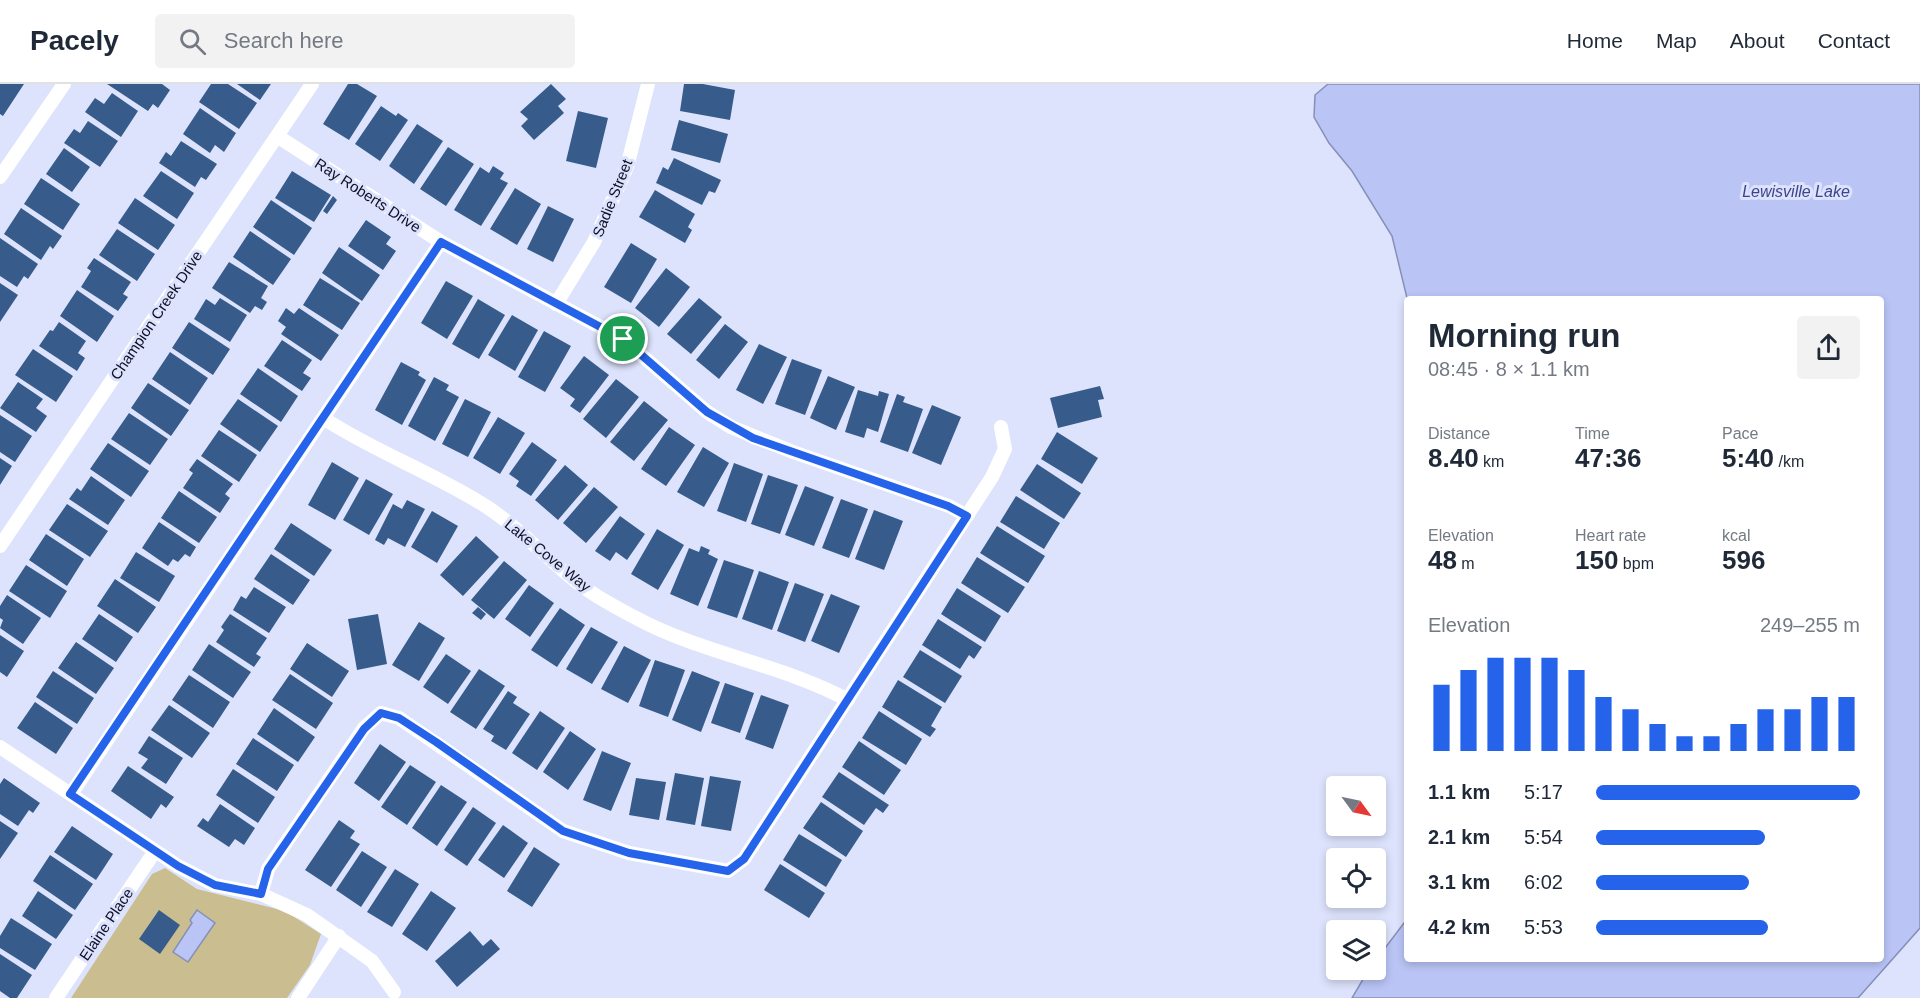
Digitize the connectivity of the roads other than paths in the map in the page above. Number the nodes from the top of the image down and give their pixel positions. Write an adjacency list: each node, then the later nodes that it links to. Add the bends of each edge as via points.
1 (64, 84): 5 (street)
2 (312, 84): 4 (street, Champion Creek Drive)
3 (648, 84): 7 (street, Sadie Street, via 627,167 594,242)
4 (276, 136): 6 (street, Ray Roberts Drive); 11 (street, Champion Creek Drive)
5 (0, 177)
6 (441, 242): 7 (street, Ray Roberts Drive); 8 (street)
7 (556, 303): 10 (street, Ray Roberts Drive, via 623,339 707,412 731,427)
8 (323, 418): 12 (street, Lake Cove Way, via 486,506 520,530 579,584 636,618 689,642 820,685); 14 (street)
9 (1000, 427): 10 (street, via 1005,449)
10 (967, 516): 12 (street)
11 (0, 546)
12 (848, 700): 16 (street, via 744,859 728,871 629,853 563,831 399,718 381,713 364,729 268,869)
13 (0, 747): 14 (street)
14 (70, 794): 15 (street)
15 (155, 851): 16 (street, via 215,885); 19 (street, Elaine Place)
16 (261, 894): 17 (street, via 307,915)
17 (339, 936): 18 (street, via 372,961); 20 (street)
18 (394, 992)
19 (56, 998)
20 (298, 998)

